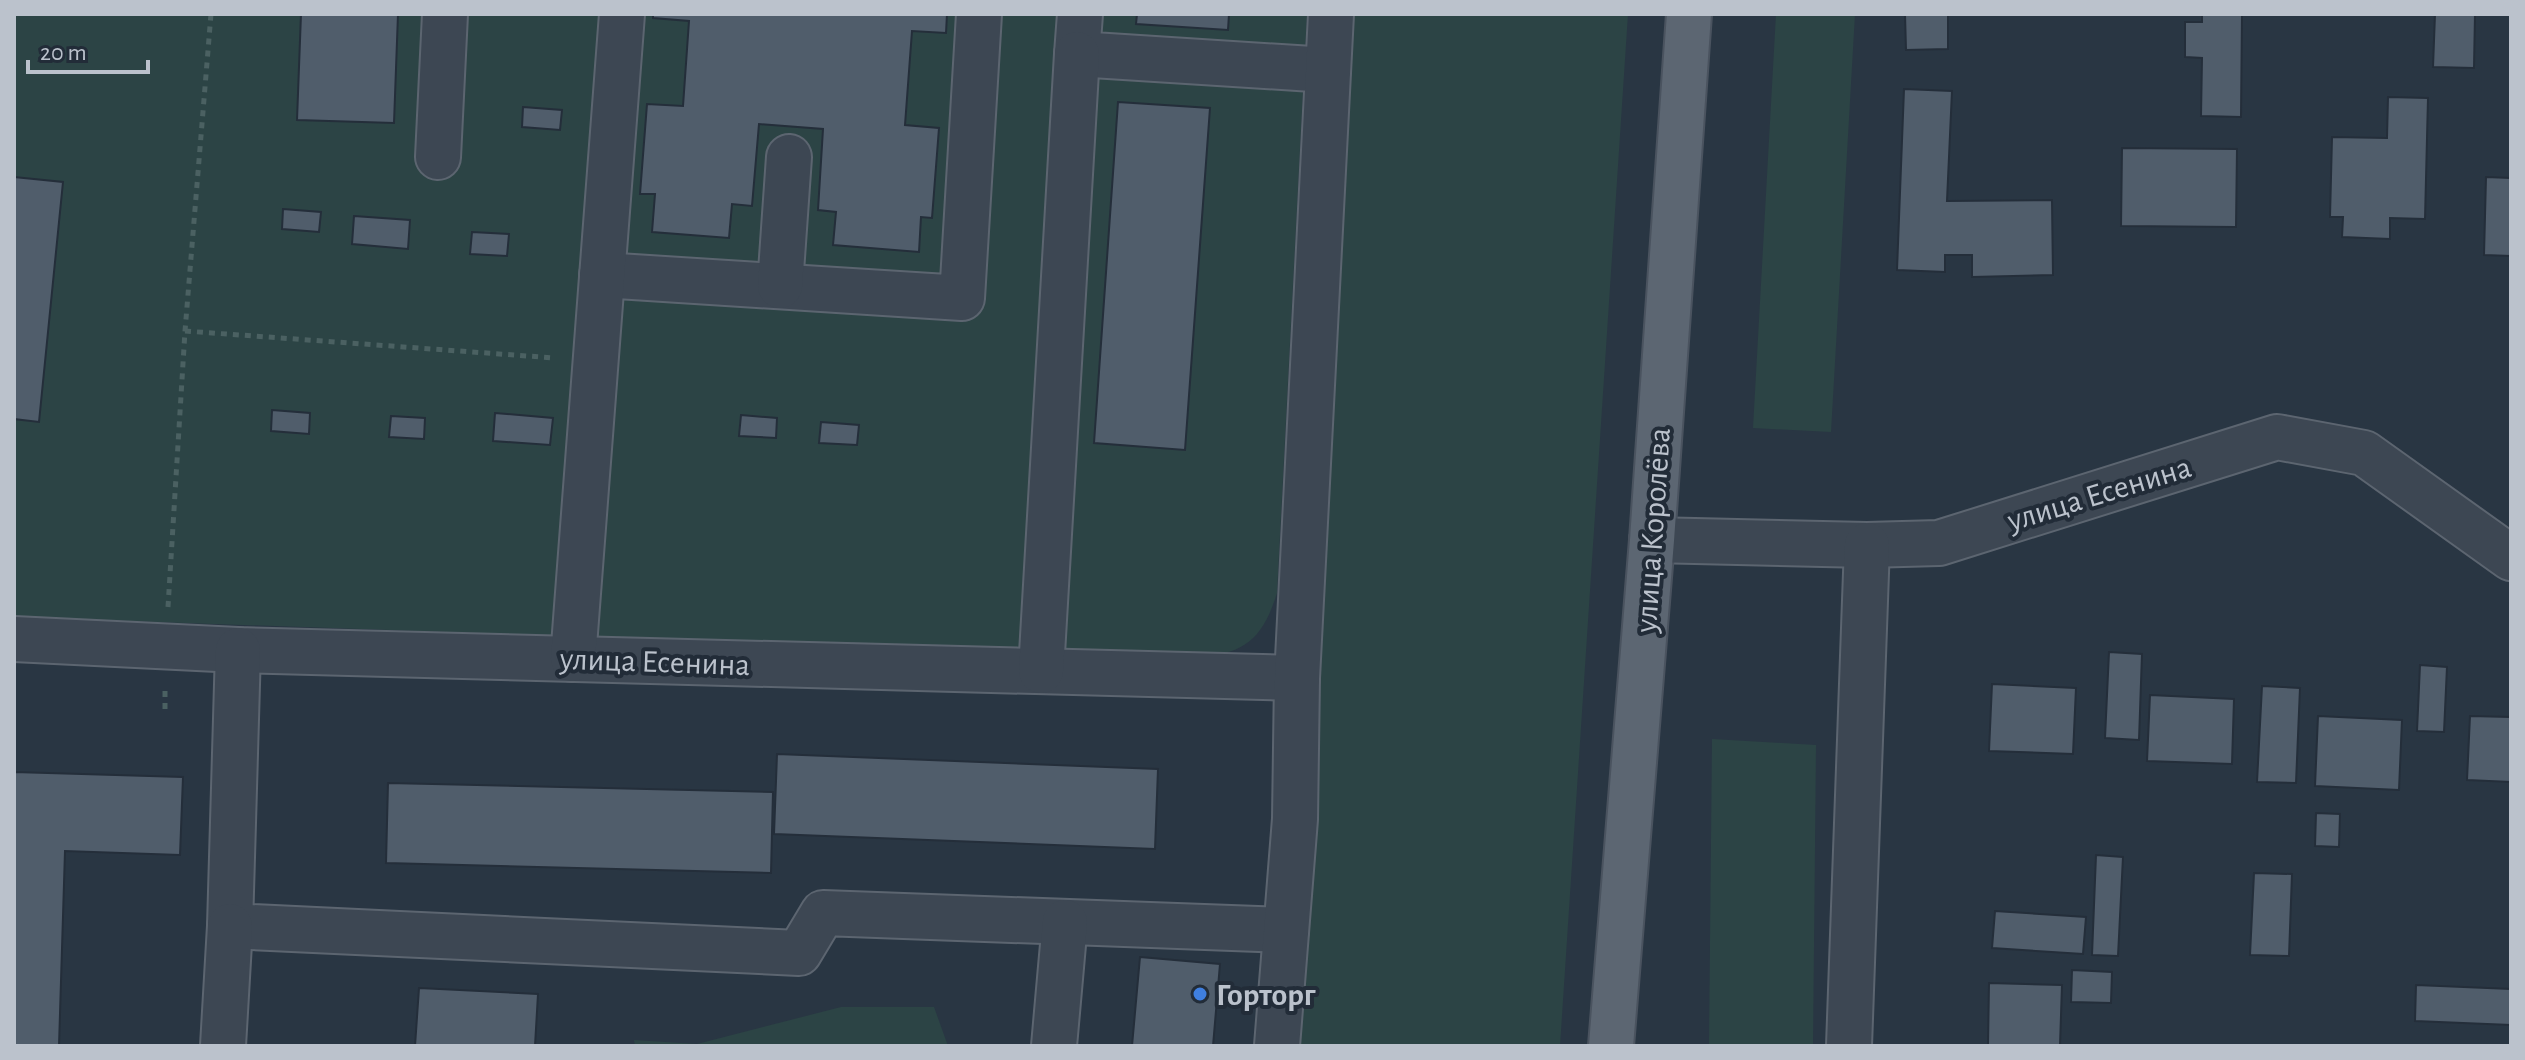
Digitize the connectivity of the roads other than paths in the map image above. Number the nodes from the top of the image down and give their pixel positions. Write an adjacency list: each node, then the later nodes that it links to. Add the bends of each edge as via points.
1 (445, 14): 8 (street)
2 (622, 14): 10 (street)
3 (979, 14): 11 (street, via 962,298)
4 (1331, 14): 7 (street)
5 (1689, 14): 12 (main road, улица Королёва)
6 (1079, 34): 7 (street); 18 (street)
7 (1328, 70): 19 (street)
8 (438, 157)
9 (789, 157): 11 (street)
10 (602, 275): 11 (street); 17 (street)
11 (780, 286)
12 (1652, 540): 13 (street, улица Есенина); 26 (main road, улица Королёва)
13 (1867, 545): 14 (street, улица Есенина, via 1939,543 2277,437 2364,453); 27 (street)
14 (2511, 558)
15 (14, 639): 16 (street, улица Есенина)
16 (238, 650): 17 (street, улица Есенина); 21 (street)
17 (573, 659): 18 (street, улица Есенина)
18 (1041, 671): 19 (street, улица Есенина)
19 (1297, 678): 22 (street, via 1295,819)
20 (1065, 922): 21 (street, via 823,913 799,953); 22 (street); 24 (street)
21 (230, 926): 23 (street)
22 (1286, 930): 25 (street)
23 (223, 1046)
24 (1054, 1046)
25 (1277, 1046)
26 (1611, 1046)
27 (1849, 1046)

